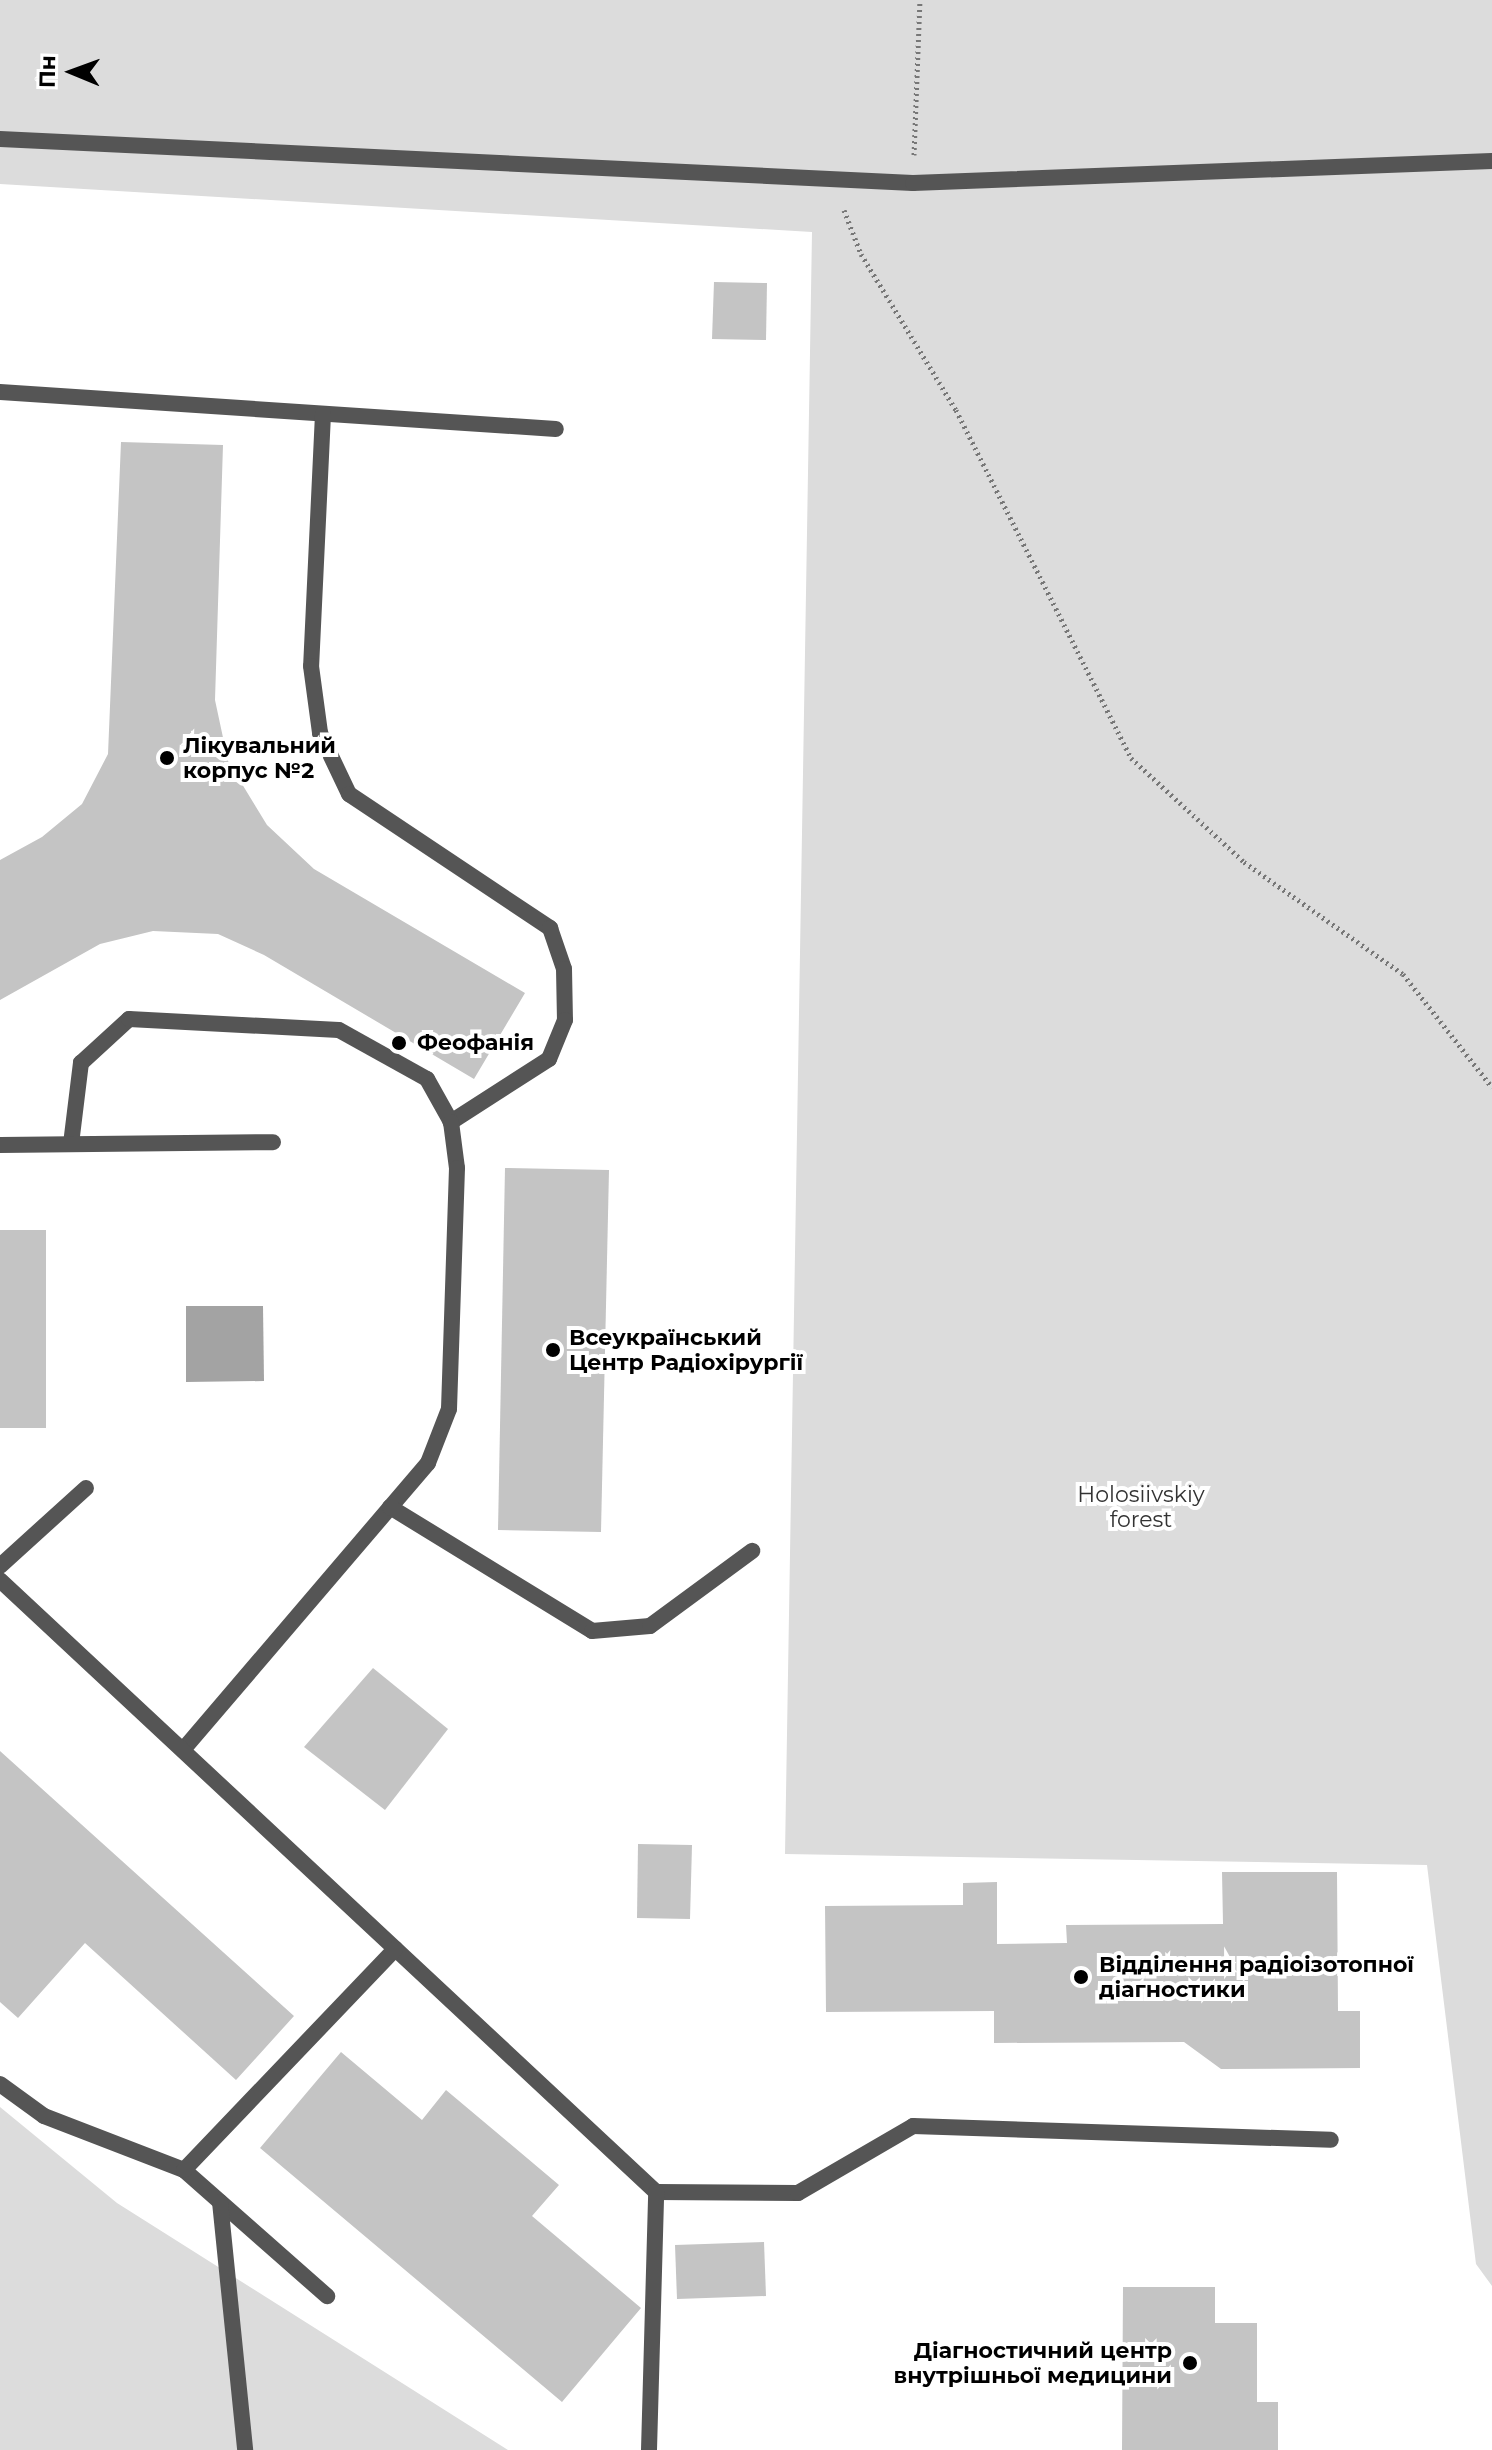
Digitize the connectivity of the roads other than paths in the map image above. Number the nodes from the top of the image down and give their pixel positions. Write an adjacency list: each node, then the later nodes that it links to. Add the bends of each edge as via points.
1 (0, 139): 2 (lane, via 913,183)
2 (1492, 161)
3 (0, 392): 4 (lane)
4 (323, 414): 5 (lane); 6 (lane, via 311,666 320,733 349,794 550,928 564,969 565,1020 549,1059)
5 (556, 429)
6 (451, 1122): 8 (lane, via 427,1079 339,1030 129,1019 81,1063); 11 (lane, via 457,1168 449,1409 428,1463)
7 (273, 1142): 8 (lane)
8 (71, 1144): 9 (lane)
9 (0, 1145)
10 (86, 1488): 13 (lane)
11 (390, 1507): 12 (lane, via 592,1631 650,1626); 15 (lane)
12 (752, 1551)
13 (0, 1566)
14 (0, 1580): 15 (lane)
15 (183, 1750): 16 (lane)
16 (395, 1949): 19 (lane); 20 (lane)
17 (0, 2084): 19 (lane, via 44,2116)
18 (1331, 2140): 20 (lane, via 913,2126 798,2193)
19 (184, 2170): 21 (lane)
20 (656, 2192): 24 (lane)
21 (220, 2202): 22 (lane); 23 (lane)
22 (327, 2296)
23 (245, 2450)
24 (649, 2450)

